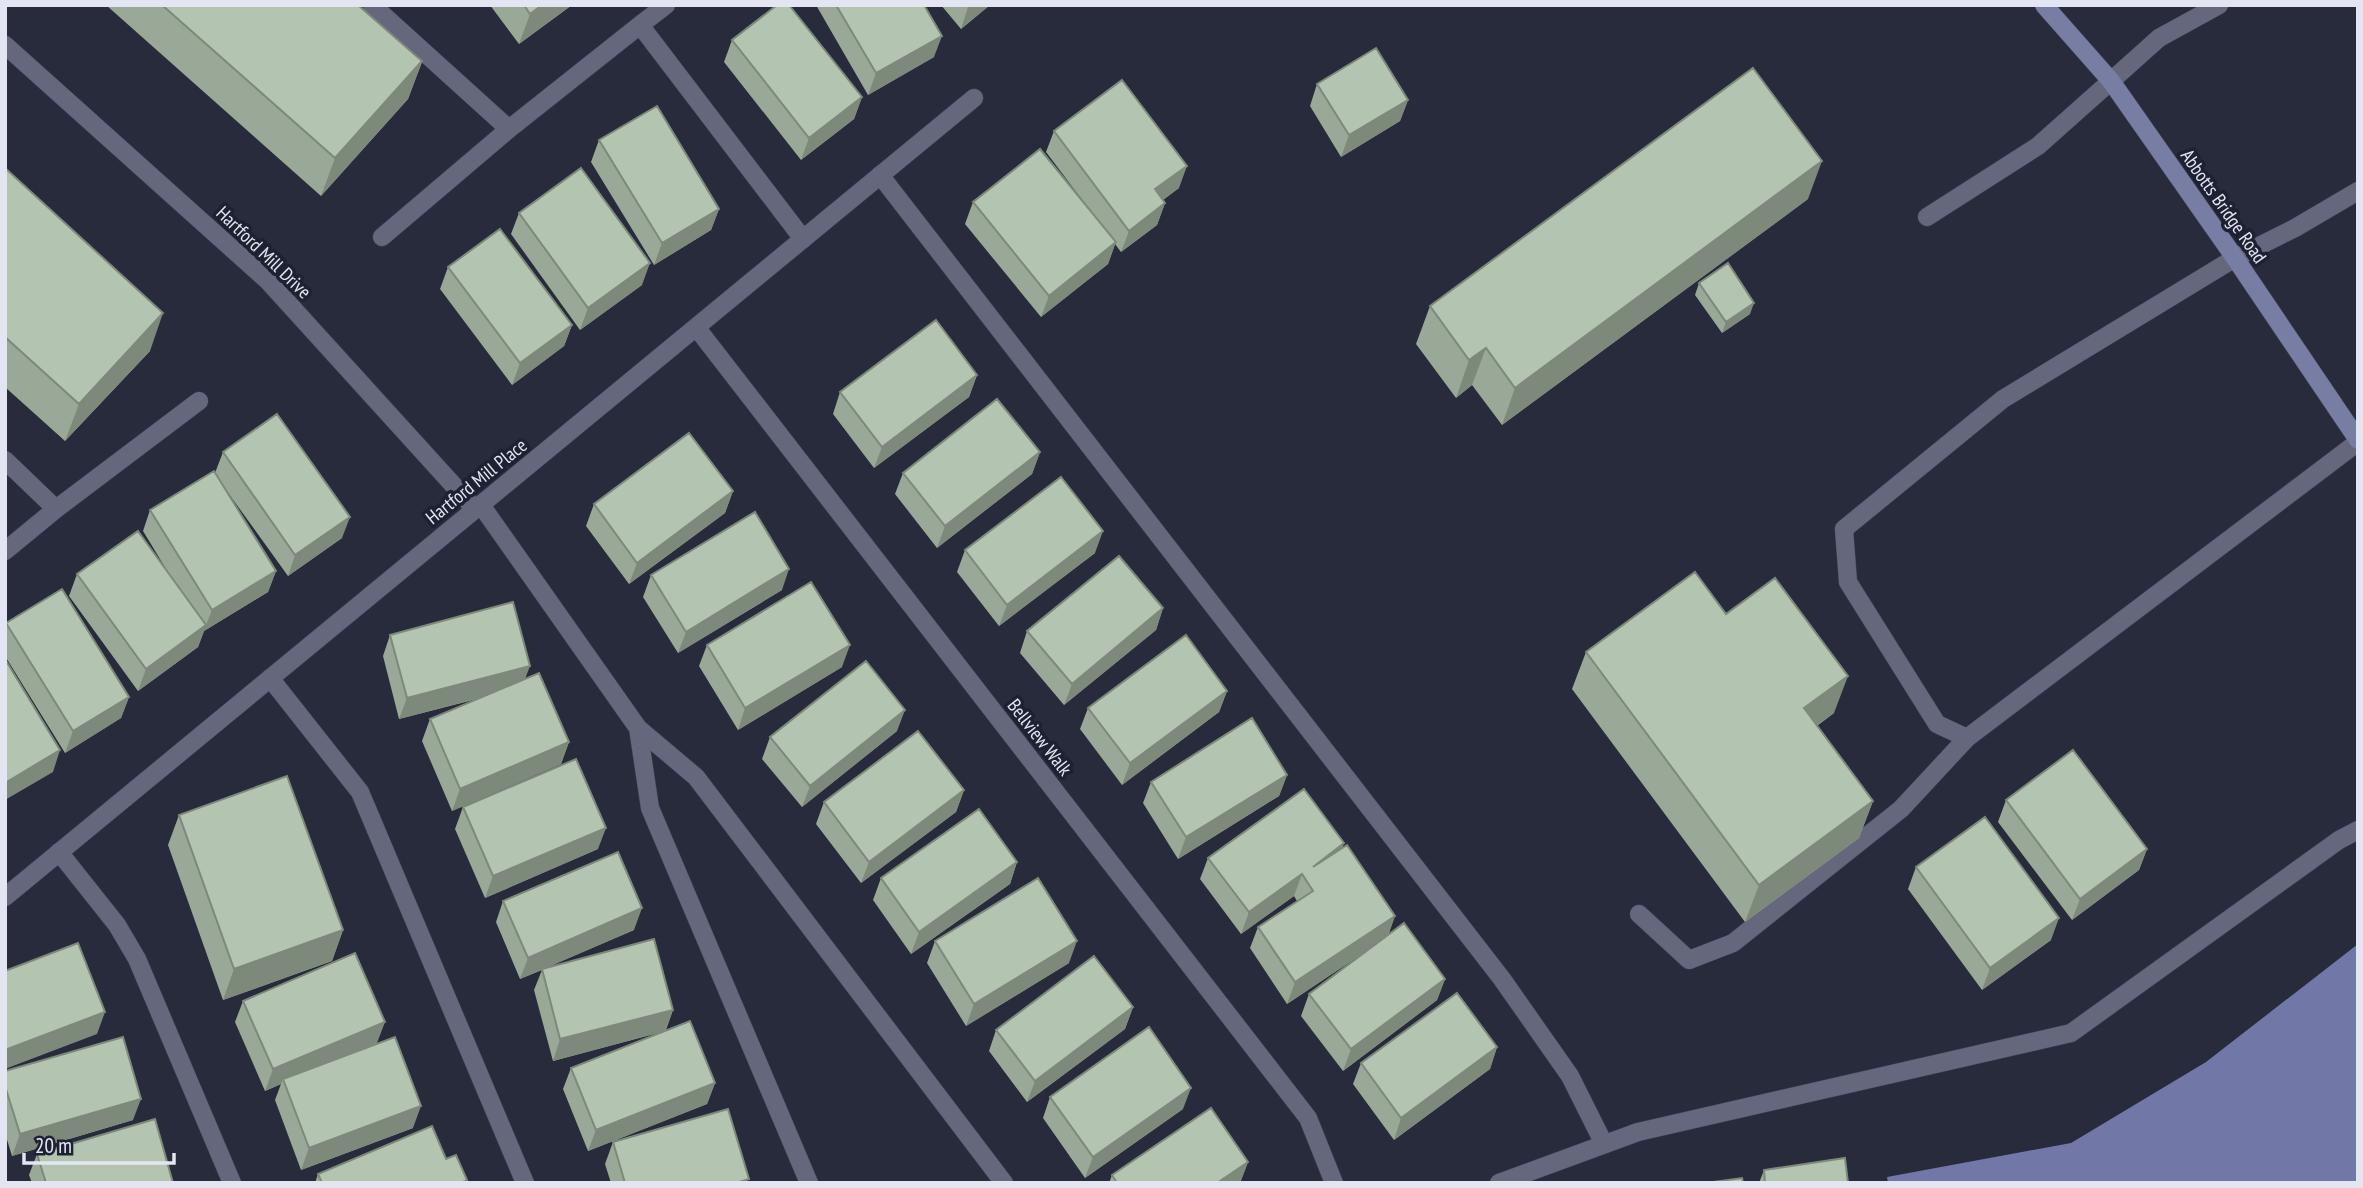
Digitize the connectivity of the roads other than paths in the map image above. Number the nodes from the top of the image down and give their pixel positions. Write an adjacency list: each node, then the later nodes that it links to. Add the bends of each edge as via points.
1 (372, 5): 9 (street)
2 (666, 5): 5 (street)
3 (2044, 5): 7 (main road, Abbotts Bridge Road)
4 (2219, 5): 7 (street, via 2159,38)
5 (640, 25): 9 (street); 14 (street)
6 (5, 45): 20 (street, Hartford Mill Drive, via 268,281)
7 (2111, 80): 12 (street, via 2038,146); 15 (main road, Abbotts Bridge Road)
8 (974, 98): 10 (street, Hartford Mill Place)
9 (509, 129): 13 (street)
10 (880, 175): 14 (street, Hartford Mill Place); 32 (street, via 1502,979 1570,1076)
11 (2358, 191): 15 (street)
12 (1927, 217)
13 (382, 237)
14 (803, 239): 16 (street, Hartford Mill Place)
15 (2235, 258): 18 (main road, Abbotts Bridge Road); 25 (street, via 2003,399 1844,529 1849,582 1937,724)
16 (696, 327): 20 (street, Hartford Mill Place); 37 (street, Bellview Walk, via 1308,1118)
17 (199, 401): 21 (street)
18 (2358, 441): 25 (street)
19 (5, 460): 21 (street)
20 (478, 507): 23 (street, Hartford Mill Place); 24 (street, Hartford Mill Drive)
21 (56, 509): 22 (street)
22 (5, 551)
23 (270, 678): 29 (street, Hartford Mill Place); 34 (street, via 360,792)
24 (638, 728): 35 (street, via 650,808); 36 (street, via 696,777)
25 (1968, 738): 31 (street, via 1901,810 1733,943 1689,960)
26 (2358, 830): 27 (street)
27 (2339, 840): 28 (street); 32 (street, via 2071,1034 1638,1132)
28 (2358, 841)
29 (59, 852): 30 (street, Hartford Mill Place); 33 (street, via 117,925 136,959)
30 (5, 897)
31 (1639, 914)
32 (1604, 1144): 38 (street)
33 (232, 1183)
34 (525, 1183)
35 (810, 1183)
36 (1004, 1183)
37 (1334, 1183)
38 (1499, 1183)

